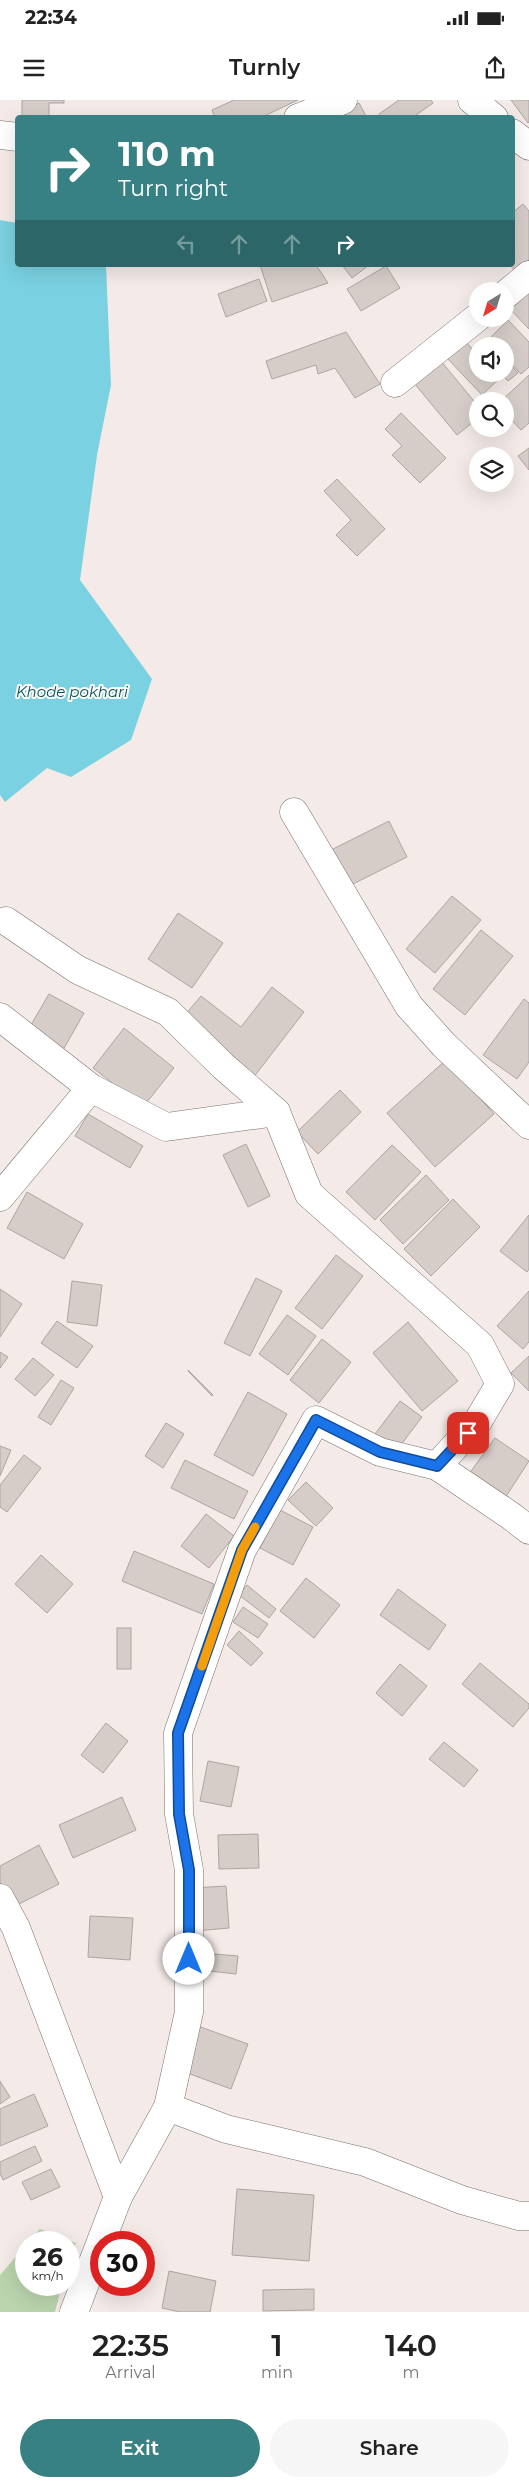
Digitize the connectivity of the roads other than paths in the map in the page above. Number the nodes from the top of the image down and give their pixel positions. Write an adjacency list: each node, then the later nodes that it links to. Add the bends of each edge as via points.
1 (343, 100): 3 (street)
2 (472, 100): 4 (street)
3 (306, 115)
4 (490, 115)
5 (515, 134): 8 (street)
6 (0, 135): 7 (street)
7 (15, 137)
8 (529, 146)
9 (529, 275): 10 (street)
10 (514, 288)
11 (469, 324): 12 (street)
12 (395, 383)
13 (294, 812): 18 (street, via 409,1006)
14 (6, 921): 17 (street, via 78,970 168,1012)
15 (0, 1017): 16 (street)
16 (91, 1088): 17 (street, via 166,1127); 19 (street)
17 (276, 1112): 20 (street, via 309,1194 480,1345 500,1384 478,1421)
18 (529, 1125)
19 (0, 1197)
20 (437, 1466): 21 (street); 23 (street, via 380,1452 316,1420 242,1550 178,1733 179,1814 189,1870 189,2012)
21 (529, 1530)
22 (0, 1898): 24 (street, via 16,1928)
23 (168, 2107): 24 (street); 25 (street, via 226,2129 365,2162 462,2200)
24 (118, 2197): 26 (street)
25 (529, 2216)
26 (74, 2312)

